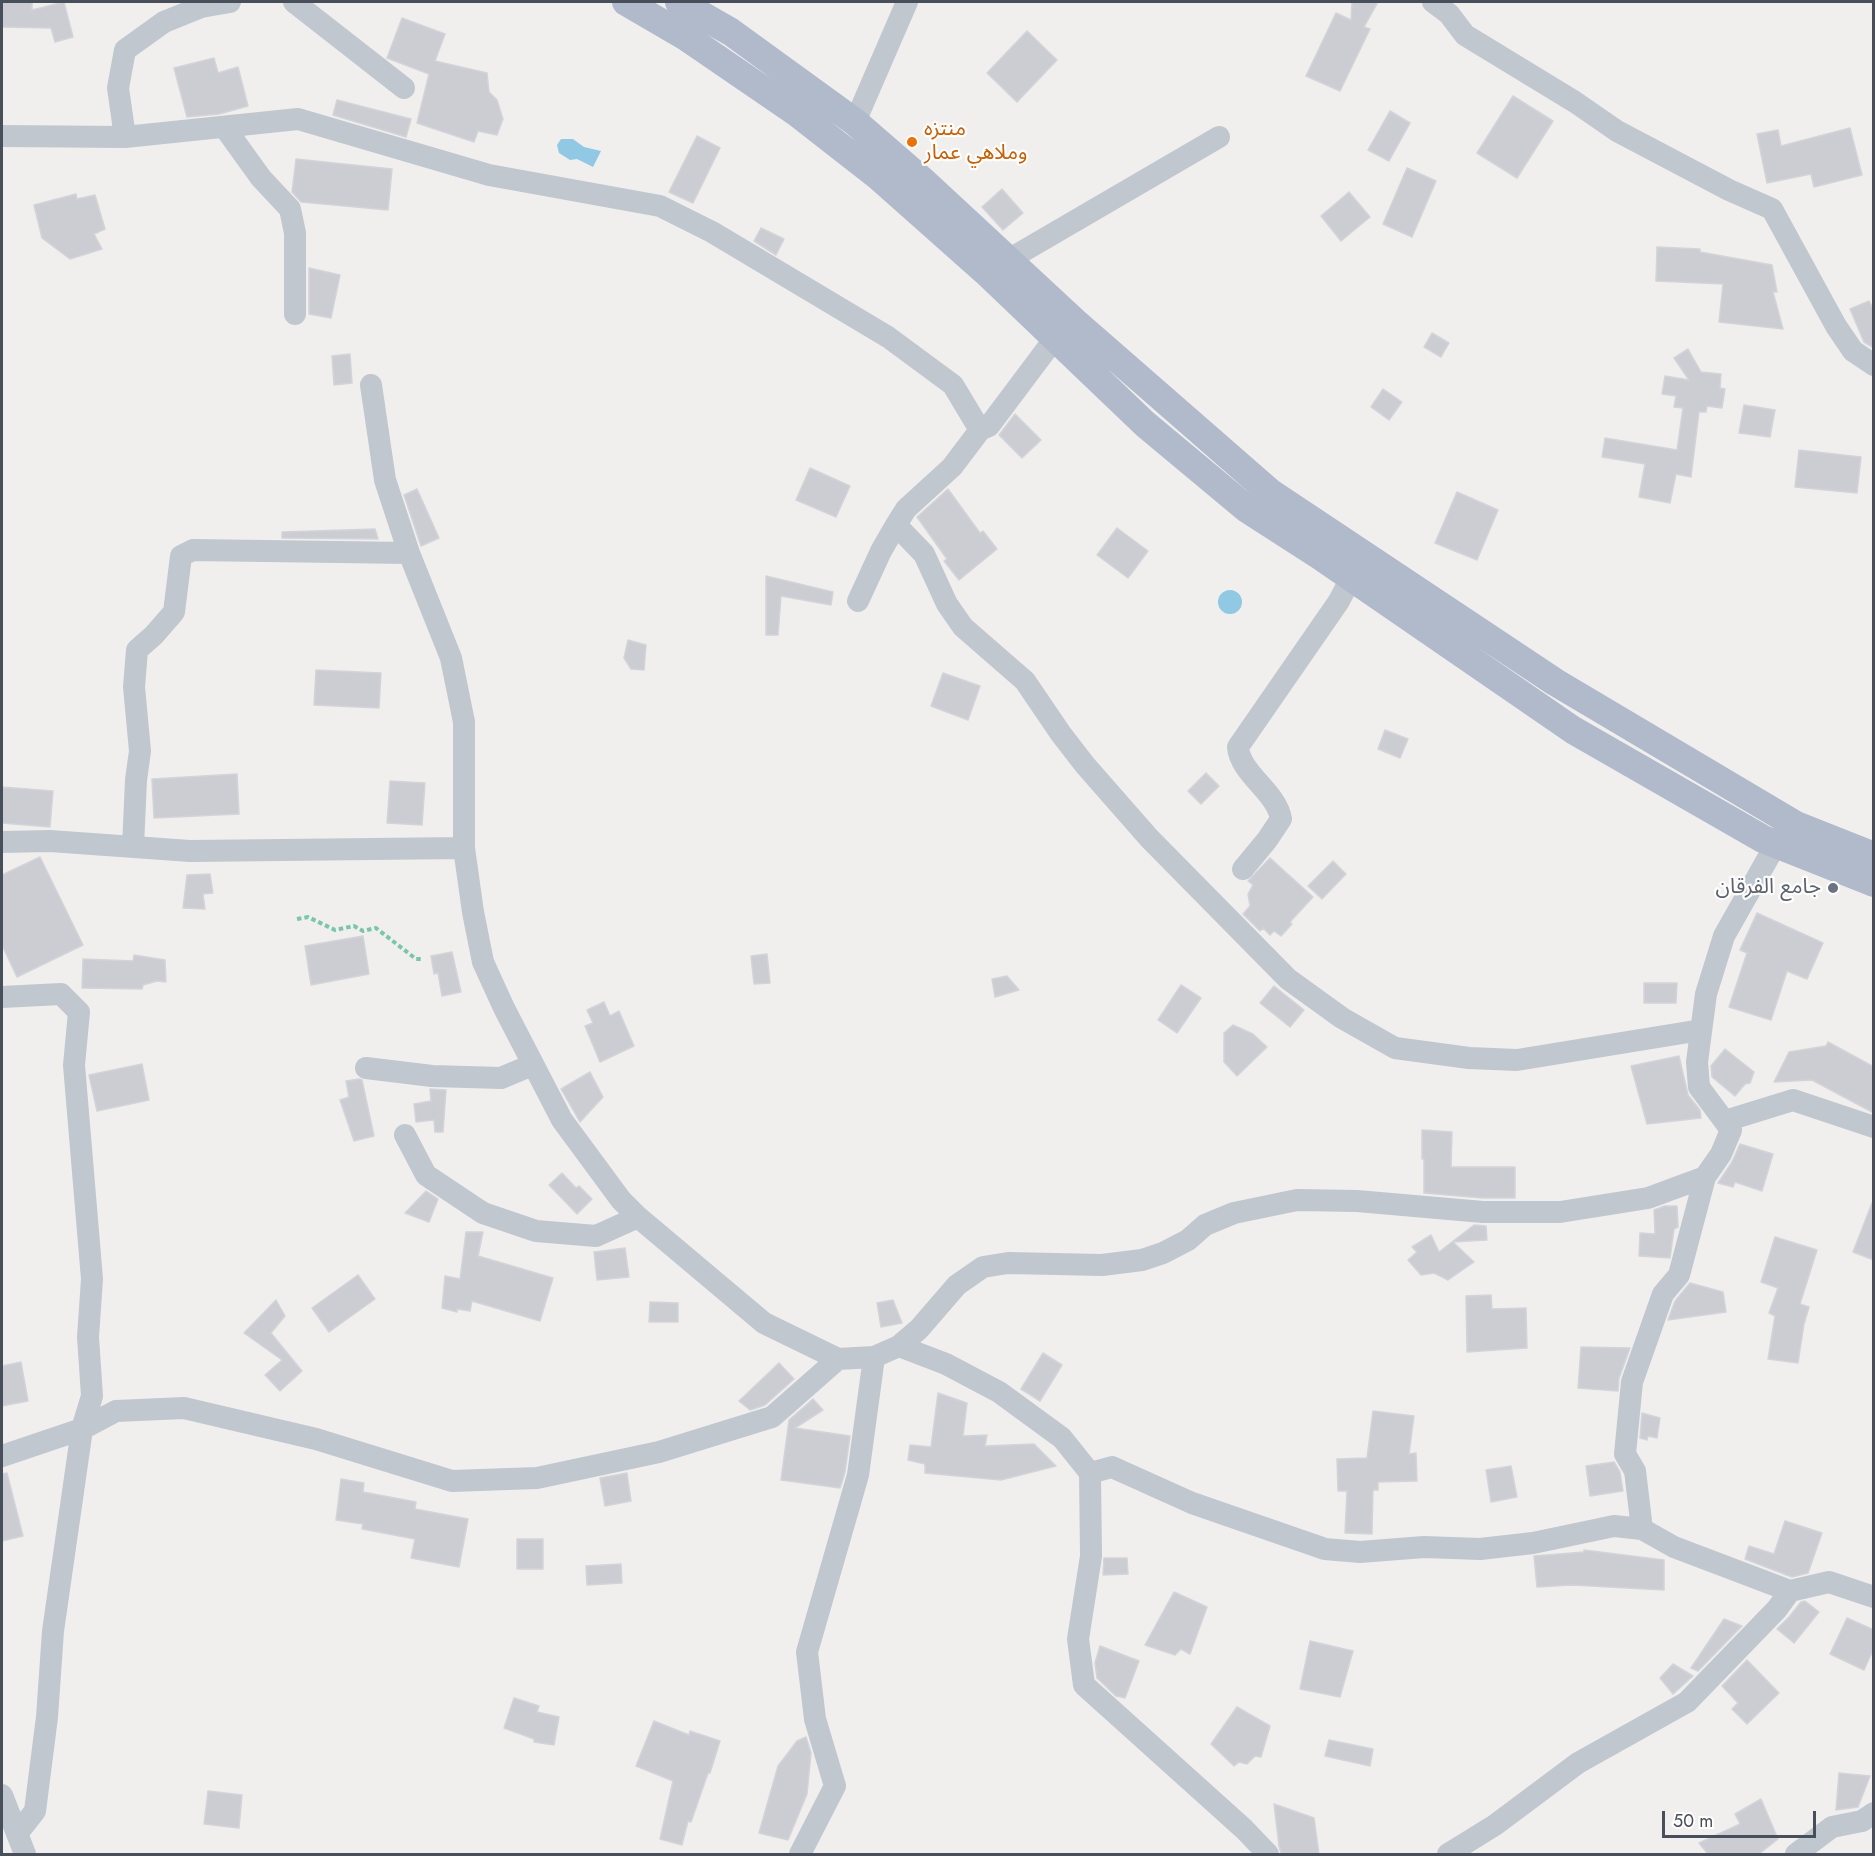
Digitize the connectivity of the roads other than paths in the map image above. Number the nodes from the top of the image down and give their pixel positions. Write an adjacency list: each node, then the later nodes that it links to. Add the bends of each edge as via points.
1 (230, 2): 11 (street, via 201,7 164,22 125,50 118,88)
2 (294, 2): 7 (street)
3 (626, 2): 15 (main road, via 686,37 870,170)
4 (679, 2): 8 (main road, via 731,32)
5 (907, 2): 8 (street)
6 (1433, 2): 16 (street, via 1449,14 1465,35 1617,131 1772,209 1836,326 1853,351)
7 (404, 88)
8 (855, 122): 13 (main road)
9 (225, 128): 11 (street); 14 (street, via 261,178 290,209 295,233); 18 (street, via 298,119 489,175 660,207 712,232 888,337 953,385)
10 (2, 136): 11 (street)
11 (125, 137)
12 (1219, 137): 13 (street)
13 (1008, 260): 27 (main road, via 1271,493 1555,682 1796,825)
14 (295, 314)
15 (1055, 338): 18 (street, via 988,426); 21 (main road, via 1145,424 1247,508)
16 (1874, 365)
17 (371, 385): 20 (street, via 385,480)
18 (980, 430): 19 (street, via 952,467 906,509)
19 (896, 525): 22 (street); 31 (street, via 924,554 946,604 963,627 1025,681 1085,765 1149,838 1288,979 1342,1018 1395,1048 1517,1060)
20 (409, 553): 25 (street, via 194,550 181,556 174,612 137,650 134,687 140,751); 26 (street, via 451,658 464,722)
21 (1351, 578): 24 (main road, via 1573,730); 28 (street, via 1238,747 1238,754 1280,809 1281,819)
22 (858, 601)
23 (2, 842): 25 (street)
24 (1776, 844): 29 (main road); 31 (street, via 1724,936 1706,994)
25 (133, 847): 26 (street, via 190,851)
26 (464, 848): 32 (street, via 483,962)
27 (1874, 856)
28 (1243, 869)
29 (1874, 883)
30 (2, 997): 42 (street, via 61,994 79,1012 74,1065 92,1278 88,1337 92,1396)
31 (1701, 1030): 34 (street, via 1699,1087)
32 (532, 1065): 33 (street, via 501,1078 432,1076); 38 (street, via 562,1120)
33 (366, 1068)
34 (1725, 1121): 35 (street, via 1793,1100); 37 (street, via 1731,1130)
35 (1874, 1127)
36 (405, 1135): 38 (street, via 426,1175 483,1213 536,1230 596,1236)
37 (1706, 1177): 39 (street, via 1648,1198 1560,1212 1483,1212 1357,1201 1297,1200 1265,1205 1206,1225 1188,1240 1142,1260 1102,1265 1008,1263 983,1267 957,1285); 45 (street, via 1679,1275 1663,1294 1632,1382 1625,1454 1635,1471)
38 (638, 1217): 41 (street, via 764,1323)
39 (899, 1346): 40 (street); 44 (street, via 946,1364 999,1392 1062,1438)
40 (874, 1357): 41 (street); 51 (street, via 858,1475 807,1652 815,1719 835,1785)
41 (838, 1359): 42 (street, via 772,1417 659,1452 537,1478 452,1481 316,1439 184,1408 116,1411)
42 (82, 1429): 43 (street); 50 (street, via 53,1631 35,1811)
43 (2, 1456)
44 (1090, 1473): 45 (street, via 1112,1467 1192,1503 1325,1549 1480,1549 1533,1543 1614,1526); 52 (street, via 1091,1556 1078,1639 1084,1685)
45 (1642, 1529): 46 (street, via 1674,1547)
46 (1790, 1591): 47 (street, via 1829,1582); 53 (street, via 1687,1702 1578,1763 1495,1825)
47 (1874, 1597)
48 (2, 1795): 50 (street)
49 (1874, 1813): 54 (street, via 1862,1821 1832,1827)
50 (21, 1844)
51 (800, 1854)
52 (1268, 1854)
53 (1448, 1854)
54 (1799, 1854)

